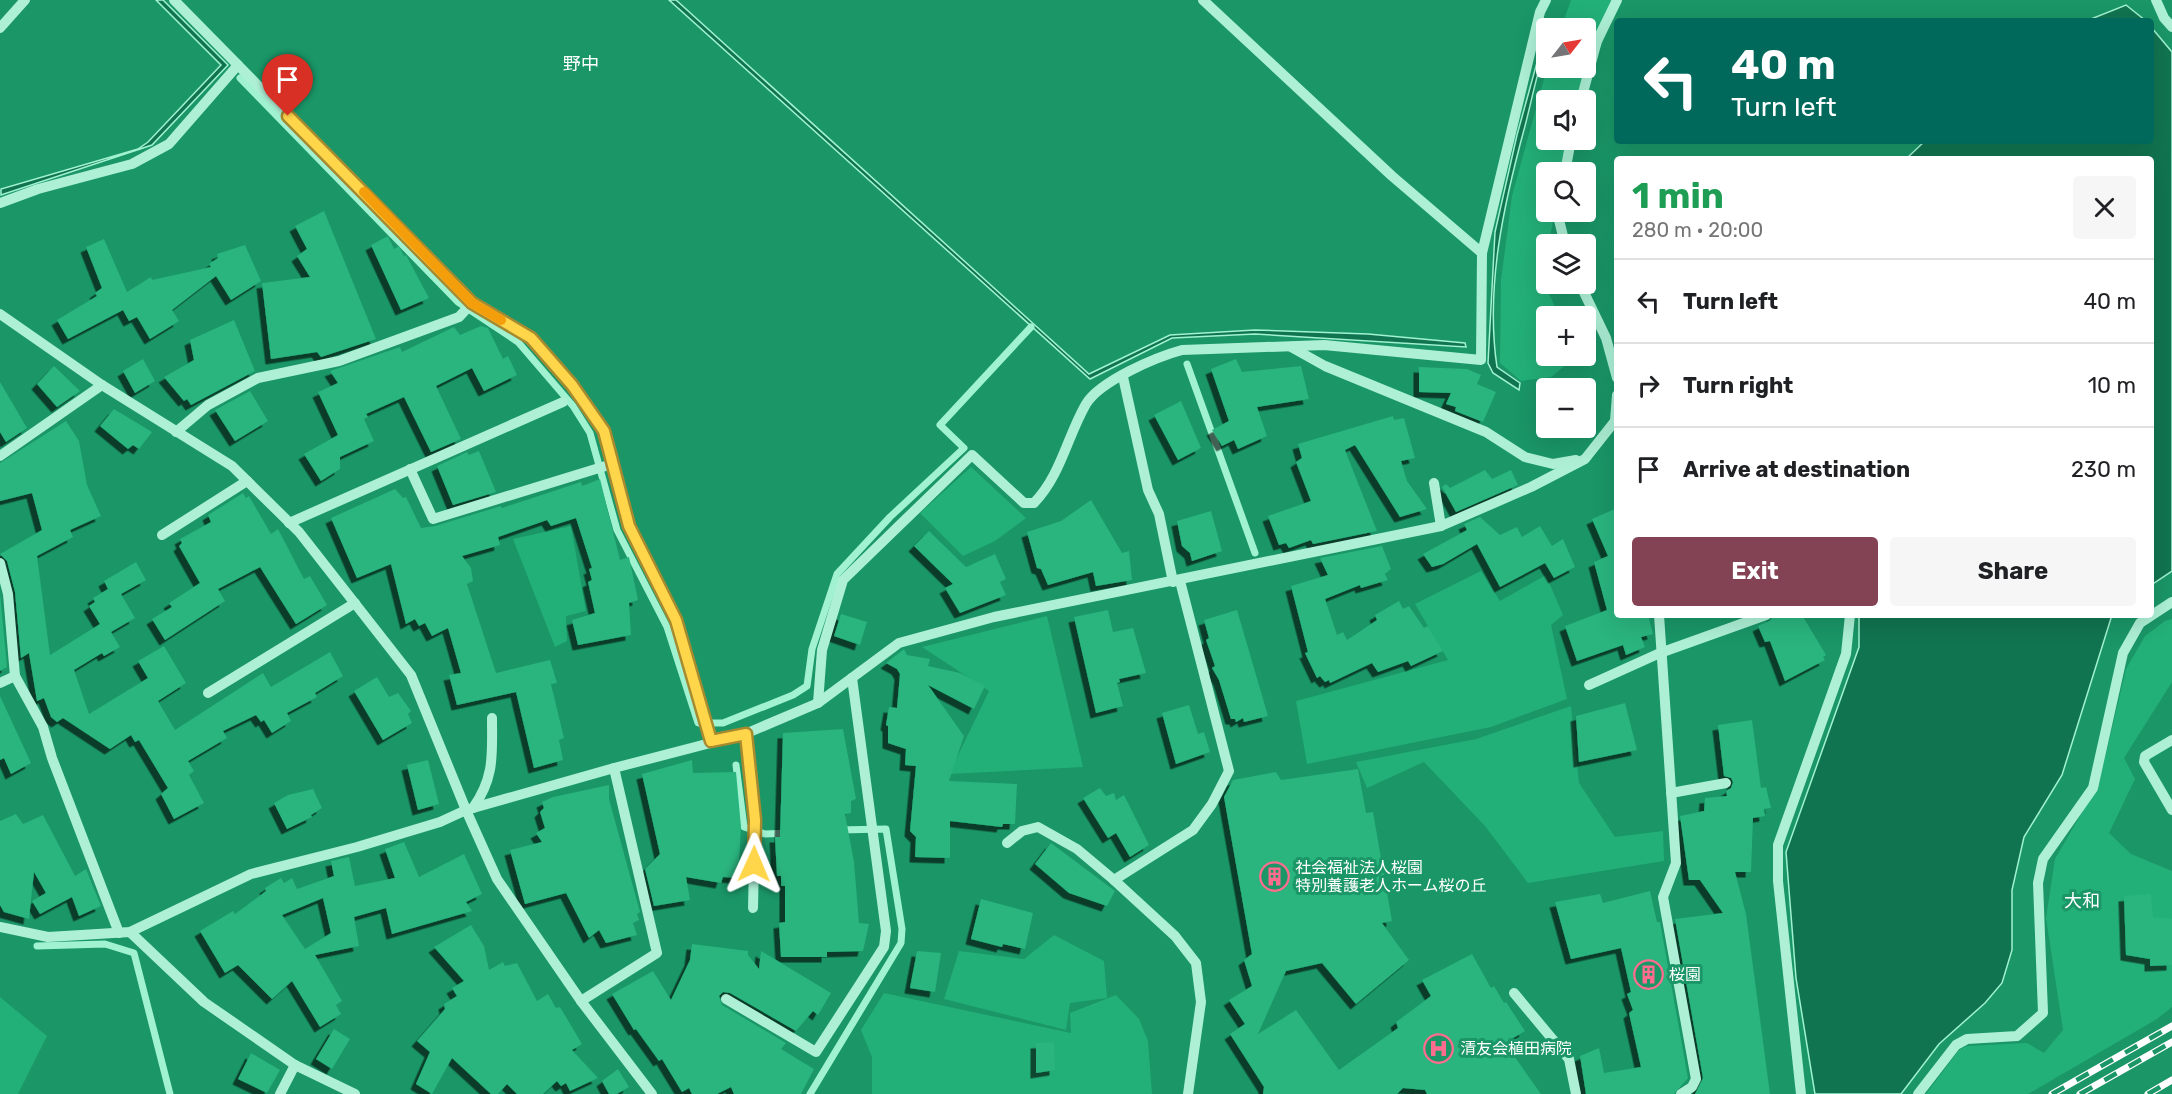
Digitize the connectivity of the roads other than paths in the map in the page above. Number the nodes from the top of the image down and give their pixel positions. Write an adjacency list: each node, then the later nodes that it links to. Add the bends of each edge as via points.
1 (25, 0): 8 (street)
2 (174, 0): 9 (street)
3 (1203, 0): 12 (street, via 1392,176)
4 (1546, 0): 12 (street)
5 (1617, 0): 10 (street, via 1597,40)
6 (2156, 0): 7 (street)
7 (2172, 27)
8 (0, 28)
9 (238, 65): 11 (street, via 169,144 132,164); 14 (street)
10 (1584, 90)
11 (0, 203)
12 (1482, 253): 16 (street, via 1480,360 1324,345)
13 (1585, 294): 17 (street, via 1606,338)
14 (472, 303): 22 (street, via 459,317 339,361 258,378 208,405); 25 (street, via 531,338 604,431)
15 (0, 314): 19 (street)
16 (1290, 347): 18 (street, via 1182,350); 24 (street, via 1324,366 1486,432 1525,457 1553,464)
17 (1614, 367)
18 (1123, 377): 33 (street, via 1148,490 1159,514); 47 (street, via 1098,390 1087,404 1048,488 1034,503 1024,503 972,455 843,580 822,650)
19 (102, 385): 22 (street); 23 (street)
20 (563, 402): 26 (street)
21 (1614, 424): 24 (street)
22 (176, 432): 27 (street, via 232,466)
23 (0, 456)
24 (1585, 459): 30 (street, via 1531,488)
25 (612, 464): 26 (street, via 433,519); 51 (street, via 629,526 676,620)
26 (410, 469): 29 (street)
27 (247, 481): 29 (street); 31 (street)
28 (1434, 483): 30 (street)
29 (289, 523): 35 (street)
30 (1441, 526): 33 (street)
31 (162, 535)
32 (0, 563): 42 (street, via 8,594)
33 (1176, 581): 43 (street, via 994,617 899,643); 58 (street, via 1229,771 1212,804 1192,830)
34 (2172, 602): 36 (street)
35 (355, 603): 46 (street); 55 (street, via 411,675)
36 (2154, 614)
37 (1659, 618): 41 (street)
38 (1758, 618): 41 (street)
39 (1850, 618): 72 (street, via 1846,654 1778,845 1778,882)
40 (2148, 618): 73 (street, via 2140,623 2123,653 2093,788 2043,859 2038,883 2043,1013 2017,1036 1966,1039 1956,1045)
41 (1660, 653): 45 (street); 54 (street)
42 (15, 676): 44 (street); 61 (street, via 43,727 52,758)
43 (852, 678): 47 (street); 63 (street, via 886,931 884,947 816,1052)
44 (0, 683)
45 (1589, 685)
46 (208, 693)
47 (818, 703): 49 (street)
48 (492, 718): 55 (street, via 492,772 484,793)
49 (746, 734): 51 (street); 59 (street, via 755,820)
50 (2172, 740): 56 (street, via 2145,756 2144,762)
51 (711, 741): 52 (street)
52 (614, 768): 55 (street); 64 (street, via 657,952)
53 (1726, 783): 54 (street)
54 (1671, 793): 71 (street, via 1676,863 1663,897 1695,1080)
55 (469, 809): 61 (street, via 357,847 251,874); 64 (street, via 497,879)
56 (2172, 810)
57 (1007, 843): 58 (street, via 1022,831 1038,827 1077,849)
58 (1114, 880): 69 (street, via 1176,936 1196,963 1201,1002)
59 (753, 908)
60 (0, 927): 61 (street, via 48,937)
61 (124, 932): 65 (street, via 204,1002)
62 (1514, 993): 70 (street, via 1569,1059)
63 (726, 999)
64 (581, 1001): 68 (street)
65 (295, 1065): 66 (street); 67 (street)
66 (280, 1094)
67 (355, 1094)
68 (652, 1094)
69 (1188, 1094)
70 (1576, 1094)
71 (1681, 1094)
72 (1801, 1094)
73 (1918, 1094)

